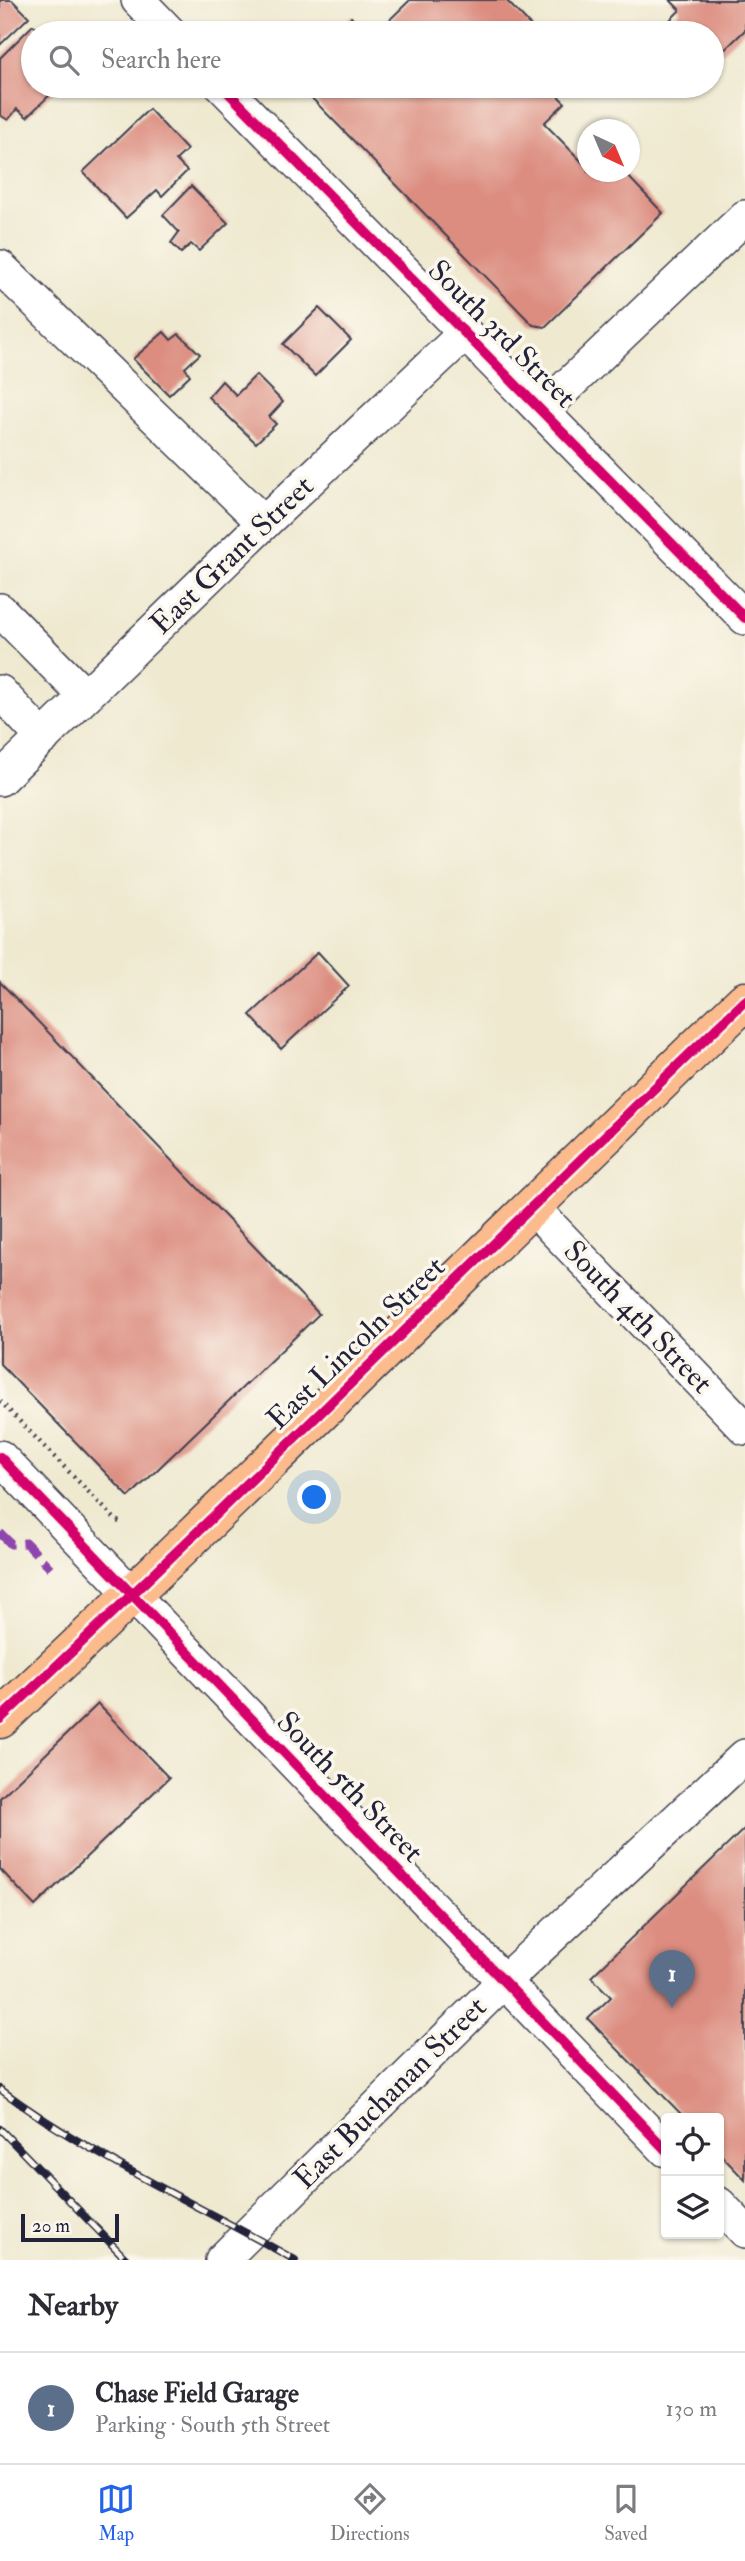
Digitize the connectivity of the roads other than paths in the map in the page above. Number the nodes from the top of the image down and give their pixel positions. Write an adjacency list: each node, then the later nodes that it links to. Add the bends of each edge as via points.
1 (138, 0): 2 (street)
2 (158, 21)
3 (234, 98): 6 (street, South 3rd Street)
4 (745, 217): 7 (street)
5 (0, 267): 8 (street)
6 (465, 332): 7 (street, South 3rd Street); 8 (street, East Grant Street)
7 (542, 410): 10 (street, South 3rd Street)
8 (264, 523): 12 (street, East Grant Street)
9 (0, 610): 12 (street)
10 (745, 618)
11 (0, 692): 13 (street)
12 (85, 696): 13 (street, East Grant Street)
13 (43, 737): 14 (street, East Grant Street)
14 (0, 779)
15 (745, 1001): 16 (main road, East Lincoln Street)
16 (531, 1206): 17 (street, South 4th Street); 19 (main road, East Lincoln Street)
17 (745, 1427)
18 (0, 1457): 19 (street, South 5th Street)
19 (132, 1596): 20 (main road, East Lincoln Street); 22 (street, South 5th Street)
20 (0, 1719)
21 (745, 1756): 22 (street, East Buchanan Street)
22 (503, 1982): 23 (street, South 5th Street); 26 (street, East Buchanan Street)
23 (661, 2145)
24 (724, 2209): 25 (street)
25 (745, 2231)
26 (222, 2260)

